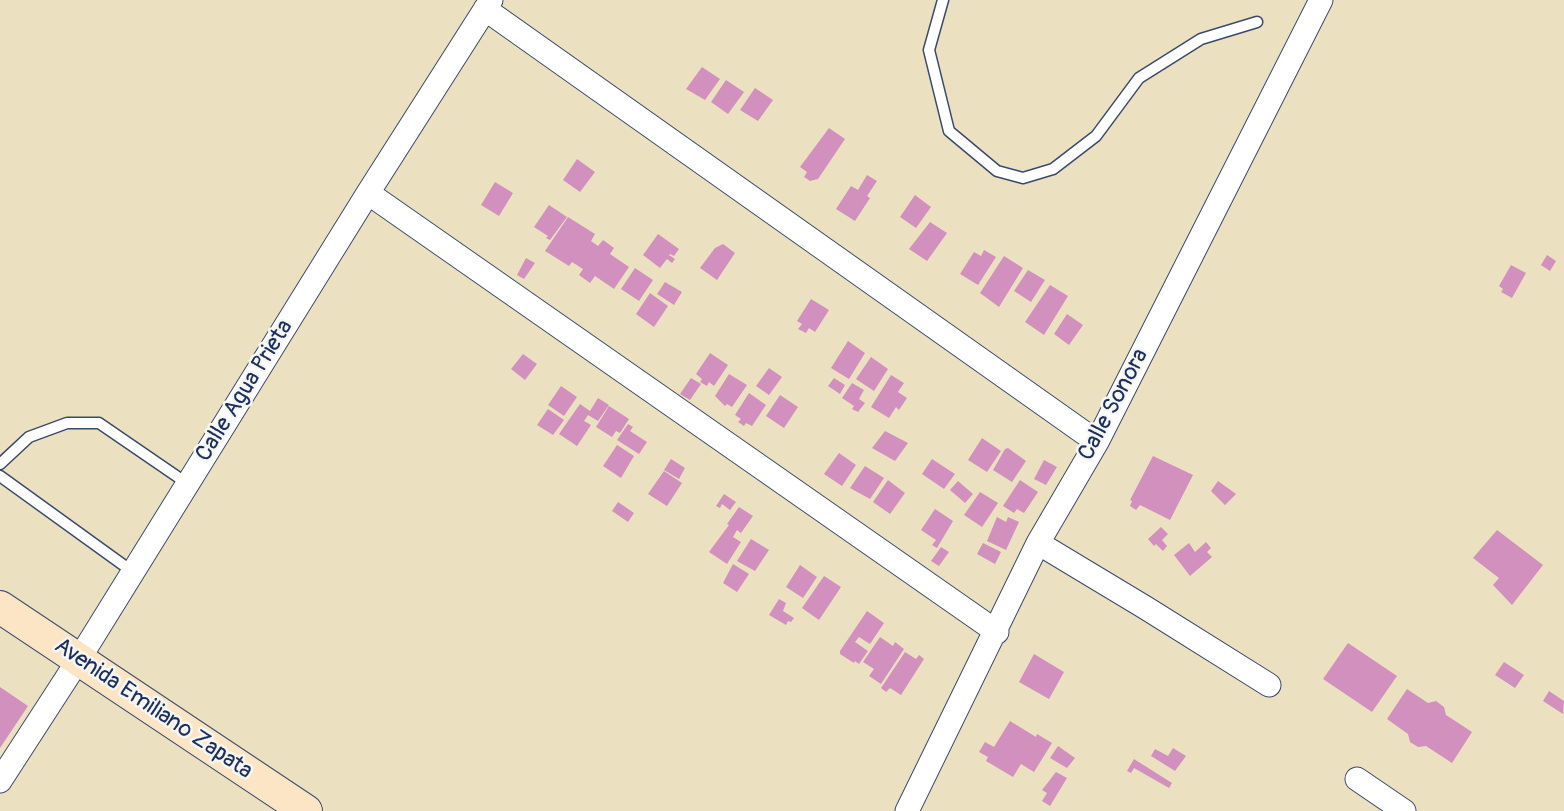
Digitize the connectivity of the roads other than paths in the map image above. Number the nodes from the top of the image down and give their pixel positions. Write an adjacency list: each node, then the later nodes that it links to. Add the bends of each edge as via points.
1 (943, 0): 4 (lane, via 929,50 949,131 997,172 1023,178 1053,169 1096,136 1139,78 1200,39)
2 (1321, 0): 6 (street, Calle Sonora)
3 (488, 5): 5 (street, Calle Agua Prieta); 6 (street)
4 (1257, 22)
5 (368, 193): 9 (street, Calle Agua Prieta); 13 (street)
6 (1097, 442): 10 (street, Calle Sonora)
7 (0, 464): 9 (lane, via 29,437 67,423 99,423)
8 (0, 476): 11 (lane)
9 (188, 484): 11 (street, Calle Agua Prieta)
10 (1038, 544): 13 (street, Calle Sonora); 15 (street)
11 (133, 572): 14 (street, Calle Agua Prieta)
12 (0, 607): 14 (main road, Avenida Emiliano Zapata)
13 (997, 632): 19 (street, Calle Sonora)
14 (79, 659): 17 (street, Calle Agua Prieta); 18 (main road, Avenida Emiliano Zapata)
15 (1269, 685)
16 (1357, 779): 20 (street)
17 (0, 781)
18 (306, 811)
19 (907, 811)
20 (1404, 811)

